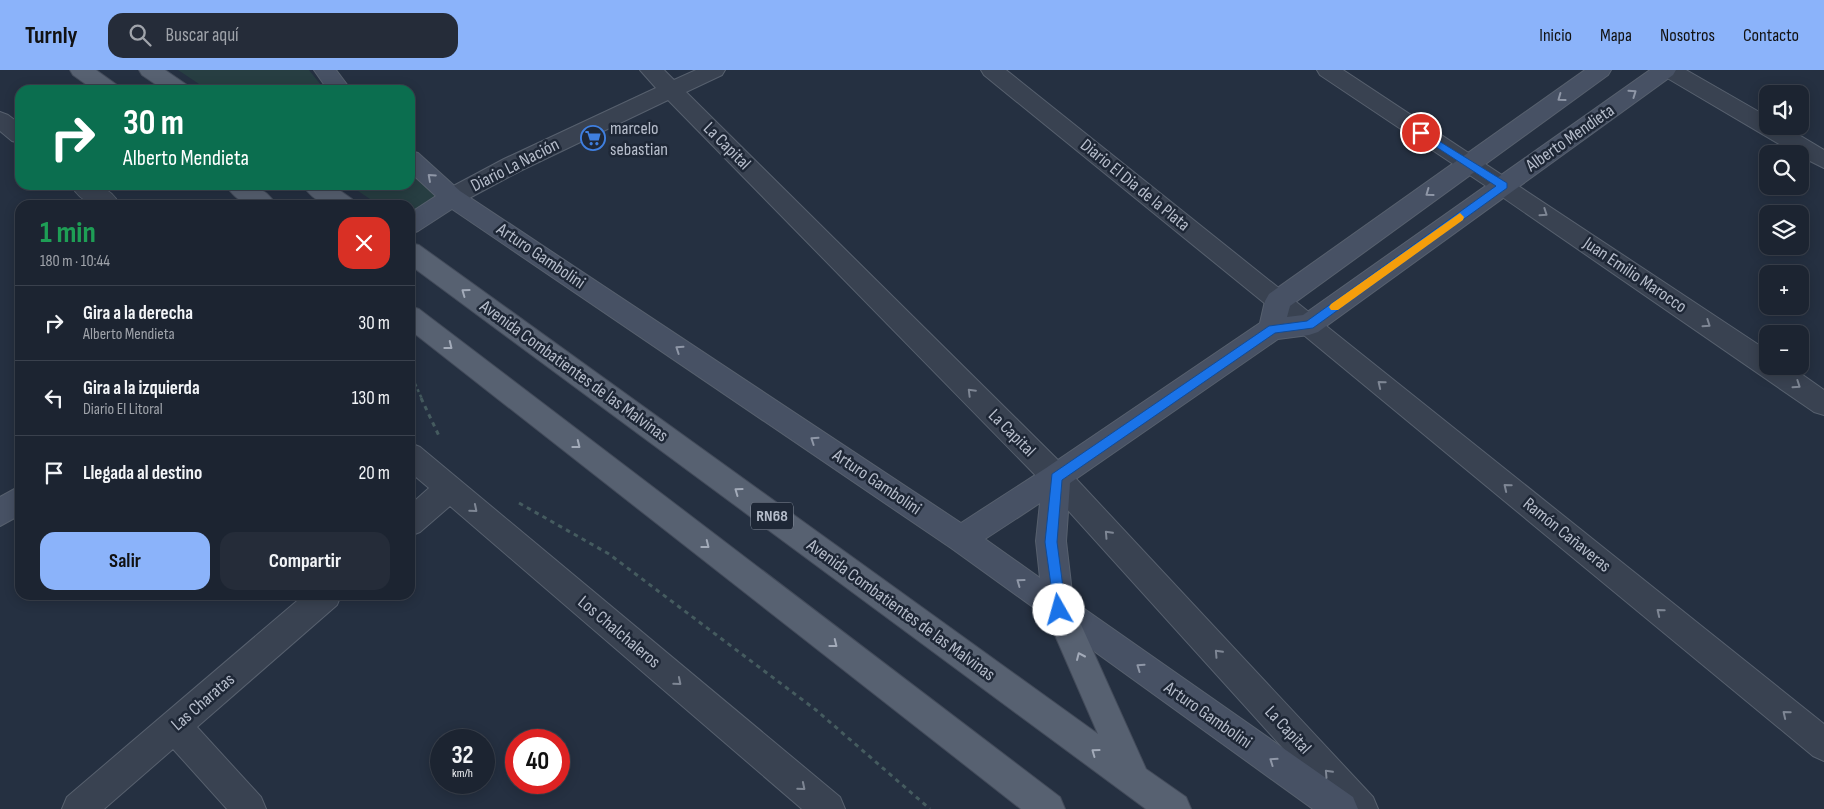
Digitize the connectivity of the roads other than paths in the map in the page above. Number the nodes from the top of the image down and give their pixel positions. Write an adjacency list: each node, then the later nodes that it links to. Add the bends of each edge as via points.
1 (80, 70): 11 (main road)
2 (150, 70): 12 (main road)
3 (326, 70): 13 (street)
4 (652, 70): 14 (street, La Capital)
5 (714, 70): 14 (street, Diario La Nación)
6 (992, 70): 30 (street, Diario El Dia de la Plata)
7 (1328, 70): 19 (street, Juan Emilio Marocco)
8 (1600, 70): 19 (street, one-way to 19)
9 (1666, 70): 20 (street, Alberto Mendieta, one-way to 9)
10 (1670, 70): 17 (street)
11 (102, 85)
12 (172, 85)
13 (336, 85)
14 (671, 91): 24 (street, Diario La Nación, via 512,164); 38 (street, La Capital, one-way to 14)
15 (0, 120): 16 (street)
16 (15, 131)
17 (1824, 160)
18 (415, 164): 24 (street, Arturo Gambolini, one-way to 18)
19 (1468, 164): 20 (street, Juan Emilio Marocco); 30 (street, one-way to 30)
20 (1503, 186): 32 (street, Alberto Mendieta); 34 (street, Juan Emilio Marocco, one-way to 34)
21 (89, 190): 25 (street)
22 (244, 190): 26 (main road)
23 (322, 190): 27 (main road)
24 (452, 197): 28 (street); 43 (street, Arturo Gambolini, one-way to 24)
25 (102, 200)
26 (256, 200)
27 (337, 200)
28 (415, 222)
29 (415, 256): 48 (main road, Avenida Combatientes de las Malvinas / RN68, one-way to 29)
30 (1278, 301): 32 (street, Diario El Dia de la Plata); 33 (street)
31 (415, 320): 52 (main road, one-way to 52)
32 (1309, 325): 33 (street, Alberto Mendieta); 47 (street, Ramón Cañaveras, one-way to 32)
33 (1272, 329): 38 (street, Alberto Mendieta)
34 (1759, 360)
35 (1781, 375): 36 (street, Juan Emilio Marocco, one-way to 36)
36 (1824, 404)
37 (415, 459): 39 (street, Los Chalchaleros)
38 (1056, 477): 43 (street, Alberto Mendieta); 45 (street, via 1051,542); 55 (street, La Capital, one-way to 38)
39 (449, 489): 42 (street); 51 (street, Los Chalchaleros, one-way to 51)
40 (15, 502): 41 (street)
41 (0, 513)
42 (415, 519)
43 (961, 539): 45 (street, Arturo Gambolini, one-way to 43)
44 (320, 600): 46 (street, Las Charatas)
45 (1059, 610): 48 (main road, one-way to 45); 54 (street, Arturo Gambolini, one-way to 45)
46 (174, 726): 49 (street, Las Charatas); 50 (street)
47 (1824, 745)
48 (1135, 780): 53 (main road, Avenida Combatientes de las Malvinas / RN68)
49 (79, 809)
50 (249, 809)
51 (828, 809)
52 (1048, 809)
53 (1174, 809)
54 (1341, 809)
55 (1361, 809)

